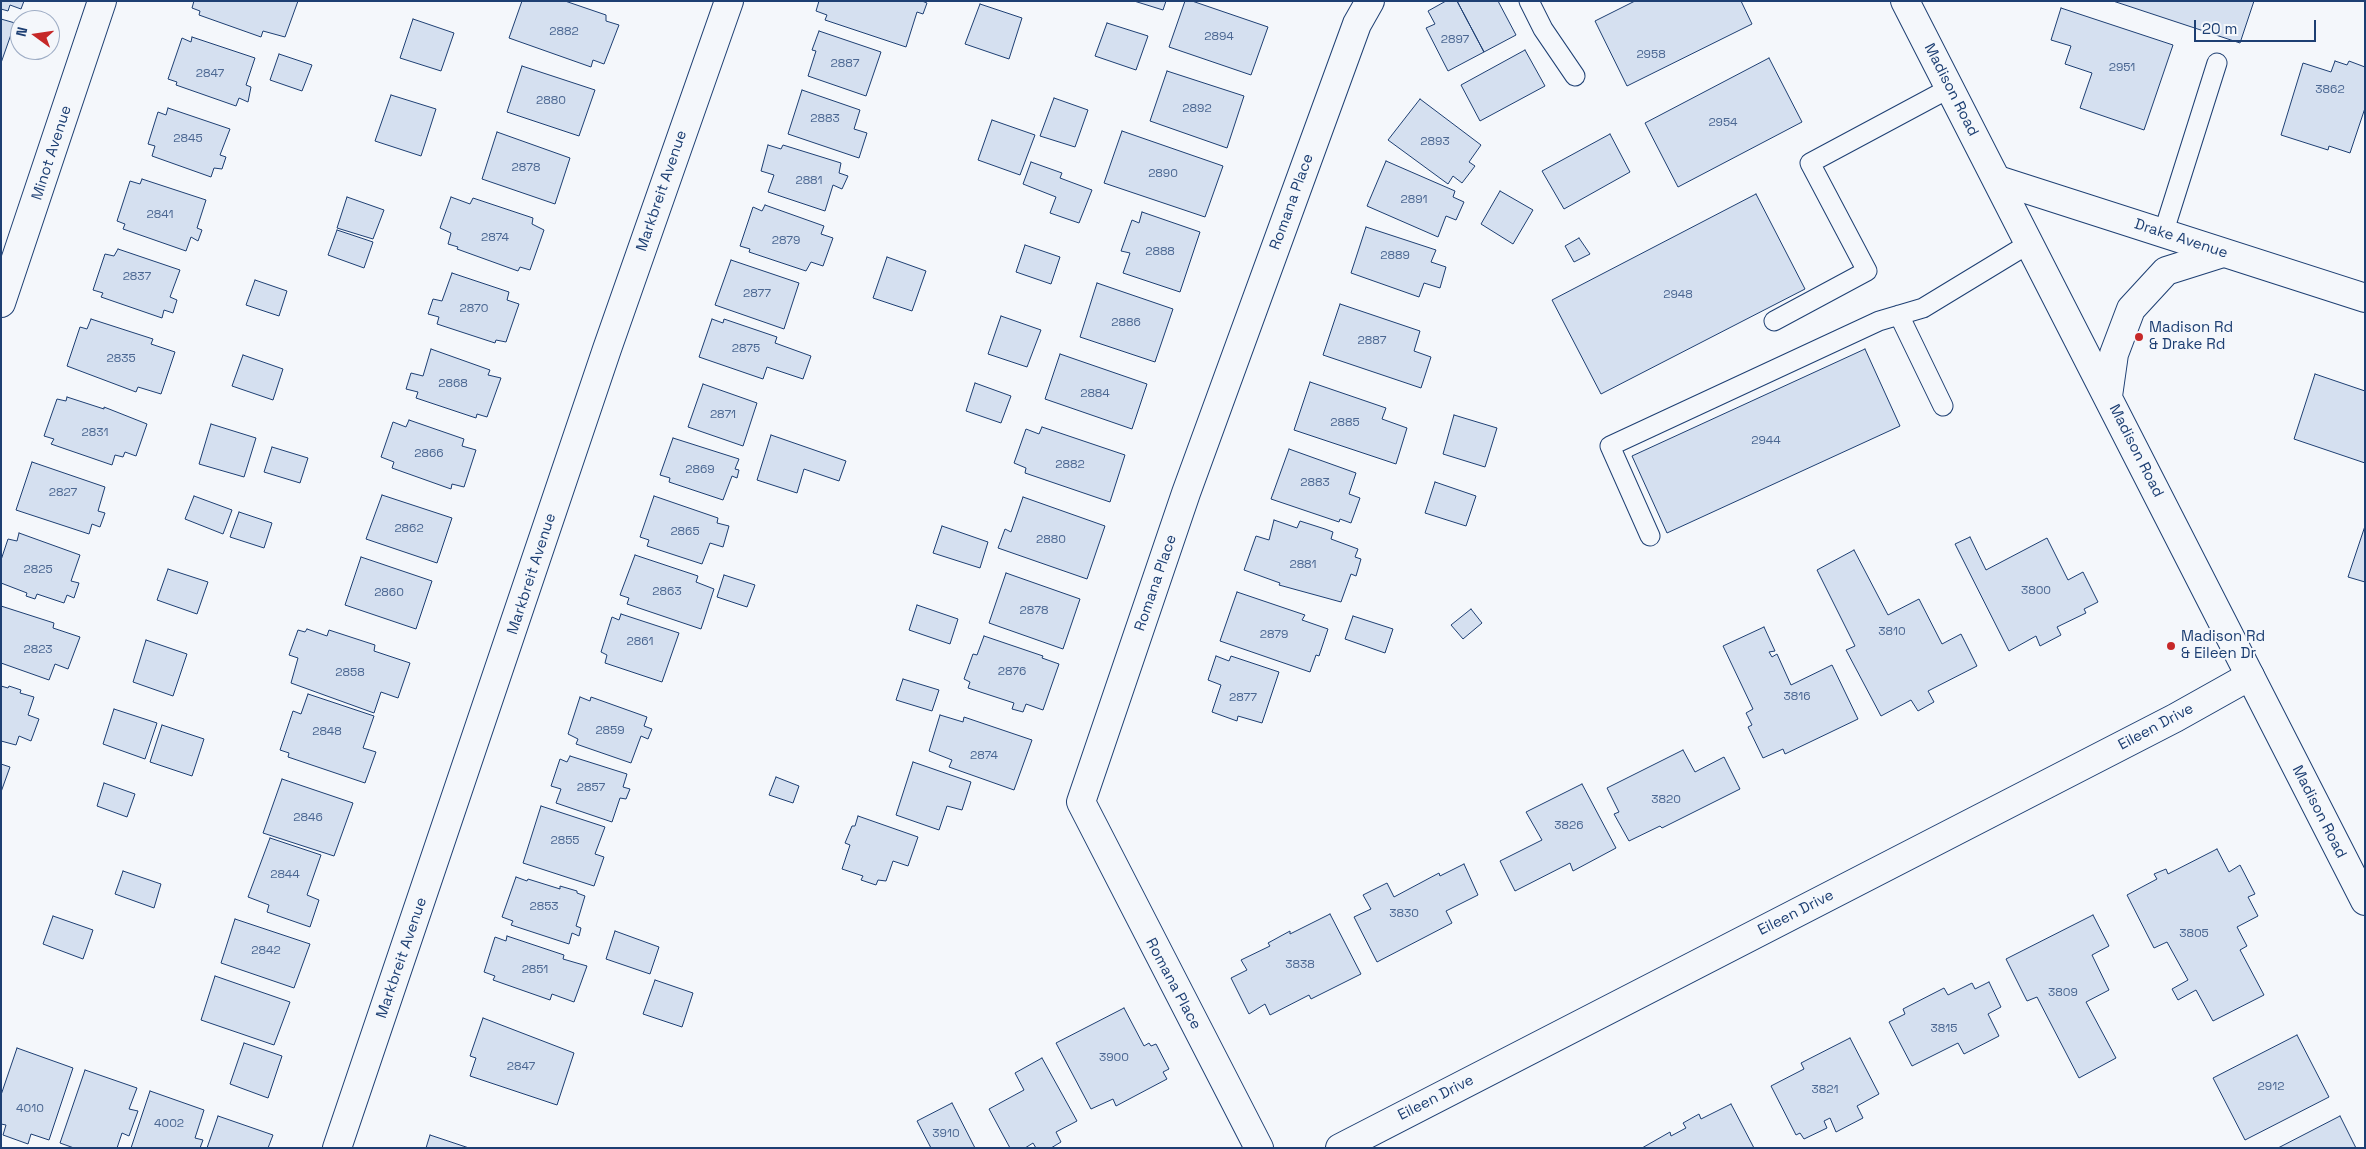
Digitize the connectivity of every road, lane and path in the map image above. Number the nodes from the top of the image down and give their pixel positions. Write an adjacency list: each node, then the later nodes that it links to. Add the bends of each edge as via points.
1 (102, 1): 14 (street, Minot Avenue)
2 (729, 1): 22 (street, Markbreit Avenue, via 607,349)
3 (1370, 1): 23 (street, Romana Place, via 1357,24 1186,493 1081,802)
4 (1529, 1): 7 (lane, via 1543,29)
5 (1905, 1): 8 (street, Madison Road)
6 (2217, 63): 10 (lane)
7 (1575, 76)
8 (1950, 88): 9 (street, Madison Road); 16 (lane, via 1810,163 1867,271)
9 (1998, 180): 10 (street, Drake Avenue); 11 (street, Madison Road)
10 (2163, 234): 12 (street, Drake Avenue)
11 (2030, 243): 15 (lane, via 1923,308); 17 (street, Madison Road)
12 (2223, 253): 13 (street, Drake Avenue); 17 (street, via 2166,271 2131,309 2114,354)
13 (2365, 298)
14 (1, 304)
15 (1899, 315): 18 (lane); 19 (lane, via 1879,321 1610,446)
16 (1774, 321)
17 (2108, 396): 20 (street, Madison Road)
18 (1943, 406)
19 (1650, 536)
20 (2250, 676): 21 (street, Madison Road); 24 (street, Eileen Drive)
21 (2365, 901)
22 (337, 1148)
23 (1259, 1148)
24 (1340, 1148)

